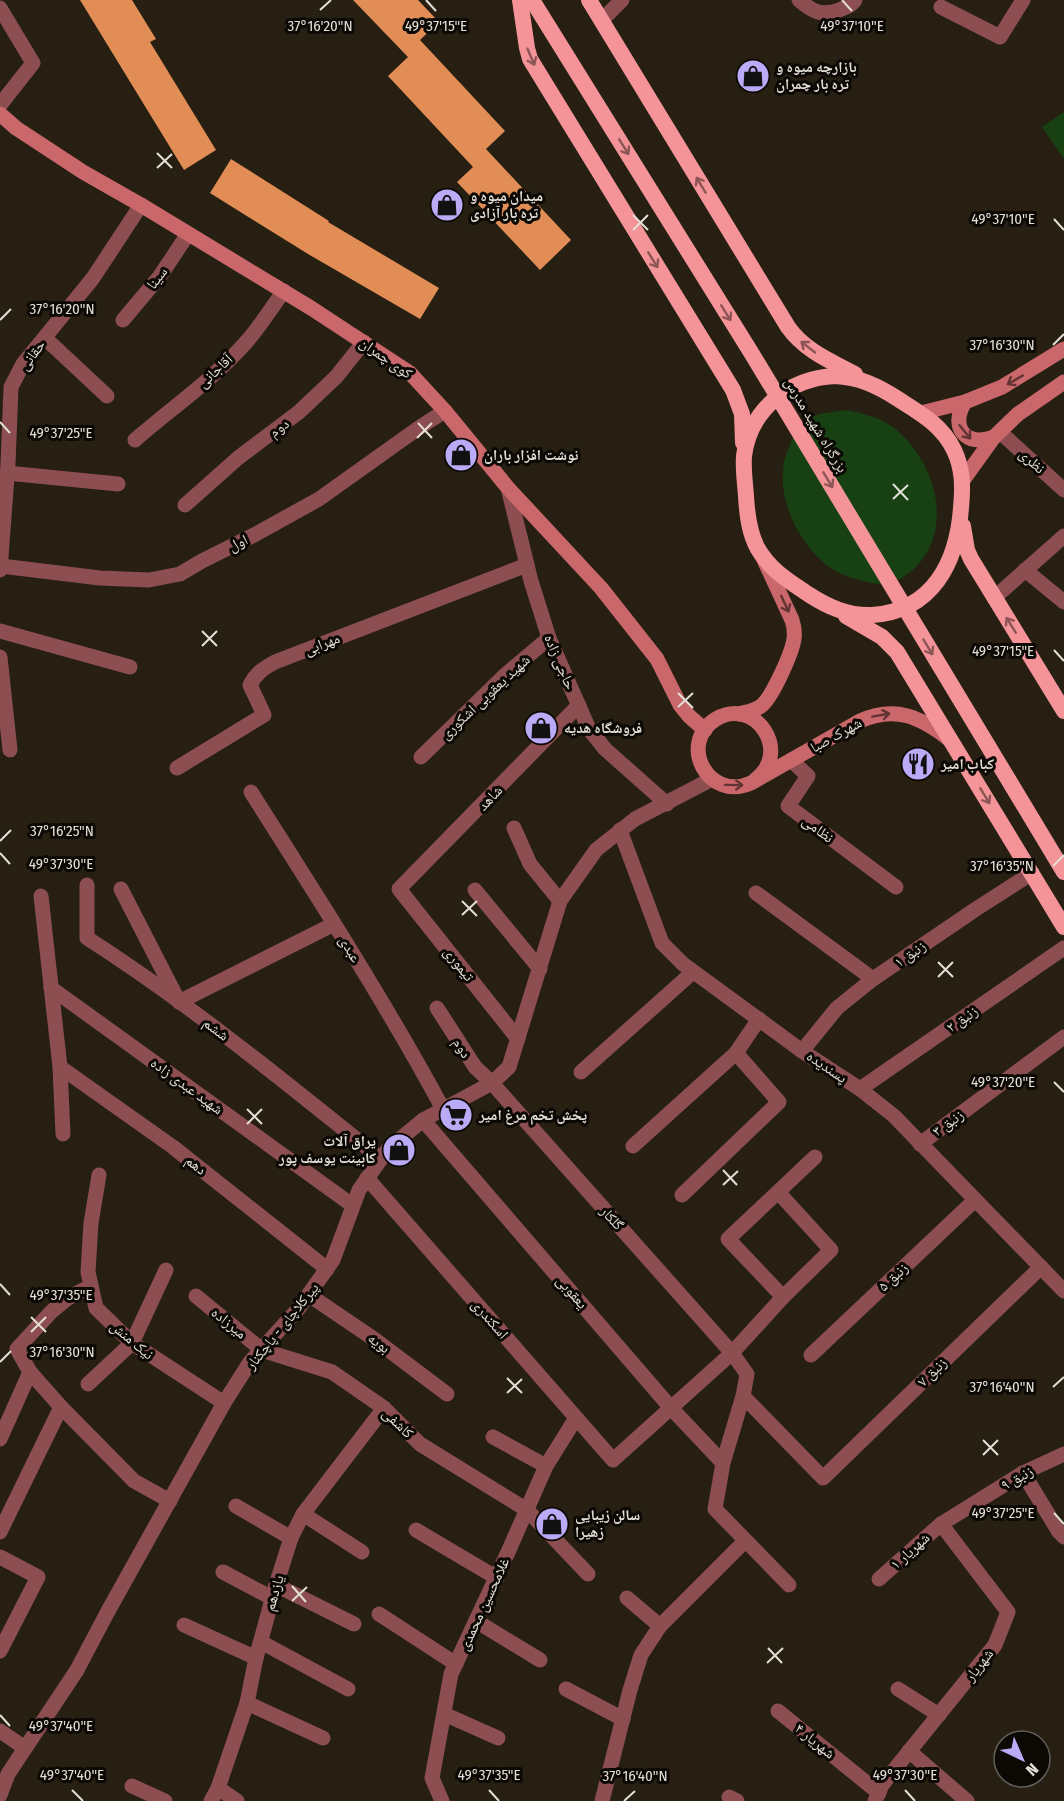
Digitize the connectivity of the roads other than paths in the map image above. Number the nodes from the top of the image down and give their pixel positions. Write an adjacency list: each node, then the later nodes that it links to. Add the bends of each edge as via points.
1 (520, 0): 28 (highway, one-way to 28, via 530,59 737,398 742,414)
2 (532, 0): 63 (highway, بزرگراه شهید مدرس, one-way to 63, via 752,354)
3 (589, 0): 10 (highway)
4 (622, 0): 10 (street)
5 (799, 0): 6 (street, via 826,14 851,6)
6 (855, 0)
7 (1023, 0): 8 (street, via 1000,37)
8 (941, 7)
9 (0, 8): 11 (street, via 33,63)
10 (602, 20): 21 (highway, one-way to 10, via 818,355 790,331)
11 (0, 105)
12 (0, 114): 13 (main road, کوی چمران, via 83,172)
13 (141, 205): 14 (main road, کوی چمران); 17 (street, حقانی, via 93,278)
14 (188, 234): 15 (main road, کوی چمران); 16 (street, سینا)
15 (284, 291): 18 (main road, کوی چمران); 27 (street, آقاجانی, via 249,339 209,379)
16 (123, 320)
17 (45, 338): 22 (street); 29 (street, حقانی, via 23,364 11,387)
18 (364, 342): 24 (main road, کوی چمران, via 410,373); 34 (street, دوم, via 336,377 299,412)
19 (1064, 349): 23 (main road, one-way to 23, via 1017,379)
20 (1064, 382): 26 (main road)
21 (877, 386): 25 (highway); 28 (highway, via 835,376 811,379 788,389 769,404 754,424 746,447)
22 (107, 396)
23 (965, 402): 25 (main road); 26 (main road, one-way to 26, via 958,423 963,433 972,440 983,441)
24 (445, 411): 32 (main road, کوی چمران); 39 (street, اول, via 319,499 180,574 149,580 100,579)
25 (921, 413): 30 (highway, via 946,436)
26 (997, 434): 30 (main road); 33 (street, نظری)
27 (135, 441)
28 (744, 472): 37 (highway, via 748,520)
29 (7, 473): 31 (street); 39 (street, حقانی)
30 (963, 480): 35 (highway)
31 (118, 484)
32 (508, 488): 38 (street, حاجی زاده); 51 (main road, کوی چمران, via 601,588 657,659 680,705)
33 (1064, 490)
34 (185, 505)
35 (960, 516): 41 (highway, via 970,557); 43 (highway, via 950,562 940,579 921,597 878,614)
36 (1064, 536): 40 (street)
37 (760, 551): 43 (highway, via 781,576); 50 (main road, one-way to 50, via 790,615 794,640 766,701 760,708)
38 (527, 566): 45 (street, حاجی زاده); 56 (street, مهرابی, via 263,669 250,685 264,716)
39 (0, 568)
40 (1025, 570): 41 (street); 42 (street)
41 (994, 597): 49 (highway, one-way to 41)
42 (1064, 602)
43 (832, 608): 52 (highway, via 879,634 892,646)
44 (0, 631): 47 (street)
45 (549, 638): 48 (street, حاجی زاده); 54 (street, شهید یعقوبی اشکوری)
46 (0, 657): 53 (street)
47 (130, 667)
48 (579, 705): 60 (street, حاجی زاده, via 589,729 605,749); 68 (street, شاهد)
49 (1064, 711)
50 (739, 714): 51 (main road, via 719,718); 58 (main road, via 760,724 770,740 769,762)
51 (705, 729): 57 (main road, via 699,742 699,756)
52 (952, 742): 55 (main road, شهرک صبا, one-way to 52, via 860,721 886,713 913,717); 64 (highway, one-way to 64)
53 (10, 750)
54 (421, 757)
55 (791, 760): 58 (main road, شهرک صبا); 66 (street, نظامی, via 808,776 788,806)
56 (177, 768)
57 (712, 779): 58 (main road, one-way to 58, via 733,787); 60 (street, پیرکلاچای - پاچکنار)
58 (755, 780)
59 (251, 792): 73 (street, عبدی)
60 (667, 804): 62 (street, پیرکلاچای - پاچکنار)
61 (514, 828): 72 (street, via 530,864)
62 (620, 830): 72 (street, پیرکلاچای - پاچکنار, via 596,850); 77 (street, پسندیده, via 662,943)
63 (1064, 872)
64 (1032, 873): 74 (highway); 78 (street, زنبق ۱)
65 (87, 885): 80 (street, ششم, via 87,938)
66 (896, 886)
67 (121, 889): 80 (street)
68 (399, 889): 84 (street, تیموری)
69 (475, 891): 76 (street)
70 (756, 892): 78 (street)
71 (41, 896): 79 (street)
72 (560, 901): 76 (street, پیرکلاچای - پاچکنار)
73 (334, 924): 80 (street); 91 (street, عبدی)
74 (1064, 927)
75 (1064, 948): 90 (street, زنبق ۲)
76 (540, 969): 84 (street, پیرکلاچای - پاچکنار)
77 (693, 972): 82 (street, پسندیده); 88 (street)
78 (873, 979): 85 (street, زنبق ۱, via 837,1008)
79 (51, 987): 87 (street); 103 (street, شهید عبدی زاده)
80 (179, 1002): 97 (street, ششم)
81 (437, 1008): 89 (street, دوم, via 475,1067)
82 (759, 1019): 85 (street, پسندیده); 86 (street)
83 (1064, 1037): 94 (street, زنبق ۳)
84 (518, 1039): 89 (street, پیرکلاچای - پاچکنار, via 509,1067)
85 (802, 1051): 90 (street, پسندیده)
86 (736, 1053): 95 (street); 101 (street, via 779,1102)
87 (60, 1067): 93 (street); 105 (street, دهم, via 173,1147)
88 (581, 1072)
89 (492, 1083): 91 (street, پیرکلاچای - پاچکنار); 114 (street, گلکار)
90 (860, 1089): 94 (street, پسندیده, via 894,1116)
91 (443, 1109): 92 (street, پیرکلاچای - پاچکنار)
92 (423, 1120): 97 (street, پیرکلاچای - پاچکنار); 123 (street, یعقوبی)
93 (63, 1134)
94 (920, 1144): 102 (street, پسندیده)
95 (633, 1146)
96 (815, 1157): 100 (street)
97 (381, 1159): 99 (street, پیرکلاچای - پاچکنار)
98 (99, 1175): 107 (street, نیک منش, via 91,1223)
99 (367, 1178): 103 (street, پیرکلاچای - پاچکنار); 124 (street, اسکندری)
100 (778, 1192): 111 (street, via 831,1250); 111 (street, via 729,1239)
101 (682, 1195)
102 (975, 1200): 104 (street, پسندیده); 115 (street, زنبق ۵)
103 (352, 1205): 105 (street, پیرکلاچای - پاچکنار)
104 (1041, 1267): 108 (street, پسندیده); 119 (street, زنبق ۷, via 823,1478)
105 (327, 1269): 109 (street, پیرکلاچای - پاچکنار)
106 (166, 1270): 112 (street)
107 (91, 1286): 112 (street, نیک منش, via 96,1308); 116 (street, via 51,1312 17,1349)
108 (1064, 1291)
109 (309, 1295): 113 (street, پیرکلاچای - پاچکنار); 118 (street, بویه)
110 (196, 1296): 113 (street, میرزاده)
111 (783, 1296): 114 (street)
112 (132, 1343): 117 (street); 120 (street, نیک منش)
113 (262, 1350): 120 (street, پیرکلاچای - پاچکنار); 122 (street, کاشفی, via 332,1372)
114 (732, 1353): 119 (street, گلکار, via 747,1374); 123 (street)
115 (811, 1355)
116 (30, 1372): 121 (street); 126 (street)
117 (88, 1384)
118 (447, 1394)
119 (743, 1396): 128 (street, گلکار)
120 (224, 1403): 131 (street, پیرکلاچای - پاچکنار)
121 (61, 1407): 131 (street, via 134,1481); 137 (street)
122 (384, 1408): 133 (street, کاشفی, via 420,1444); 134 (street, یازدهم)
123 (671, 1408): 124 (street, اسکندری, via 613,1460); 128 (street, یعقوبی)
124 (576, 1418): 129 (street, غلامحسین محمدی)
125 (493, 1437): 129 (street)
126 (0, 1439)
127 (1061, 1461): 130 (street, زنبق ۹)
128 (723, 1463): 140 (street, گلکار, via 715,1509)
129 (546, 1466): 133 (street, غلامحسین محمدی)
130 (1023, 1473): 135 (street, زنبق ۹); 138 (street)
131 (170, 1501): 171 (street, پیرکلاچای - پاچکنار, via 77,1670)
132 (236, 1506): 139 (street)
133 (527, 1510): 144 (street, کاشفی); 145 (street, غلامحسین محمدی)
134 (303, 1514): 139 (street, یازدهم); 141 (street)
135 (941, 1524): 146 (street, شهریار ۱); 166 (street, شهریار, via 1008,1611 995,1645)
136 (416, 1530): 145 (street)
137 (0, 1532)
138 (1064, 1537)
139 (291, 1538): 148 (street, یازدهم)
140 (745, 1541): 147 (street); 154 (street)
141 (362, 1552)
142 (0, 1557): 156 (street, via 38,1576)
143 (223, 1572): 148 (street)
144 (588, 1574)
145 (496, 1578): 151 (street, غلامحسین محمدی)
146 (879, 1579)
147 (789, 1585)
148 (274, 1592): 152 (street); 155 (street, یازدهم)
149 (627, 1598): 154 (street)
150 (379, 1614): 159 (street)
151 (476, 1621): 158 (street); 159 (street, غلامحسین محمدی)
152 (354, 1624)
153 (184, 1625): 157 (street)
154 (660, 1626): 167 (street, via 641,1655)
155 (261, 1642): 157 (street, یازدهم); 160 (street)
156 (0, 1651)
157 (256, 1659): 163 (street, یازدهم)
158 (540, 1660)
159 (456, 1664): 165 (street, غلامحسین محمدی)
160 (348, 1689)
161 (566, 1689): 167 (street)
162 (898, 1689): 166 (street)
163 (248, 1703): 169 (street); 174 (street, یازدهم)
164 (778, 1711): 176 (street, شهریار ۴)
165 (444, 1714): 170 (street); 179 (street, غلامحسین محمدی, via 432,1778)
166 (939, 1715): 172 (street, شهریار)
167 (623, 1719): 180 (street)
168 (0, 1731): 171 (street)
169 (323, 1738)
170 (498, 1738)
171 (25, 1748): 175 (street, پیرکلاچای - پاچکنار)
172 (909, 1751): 176 (street, شهریار); 181 (street)
173 (132, 1786): 177 (street)
174 (214, 1794): 178 (street)
175 (0, 1795)
176 (877, 1797)
177 (165, 1801)
178 (237, 1801)
179 (442, 1801)
180 (602, 1801)
181 (967, 1801)

